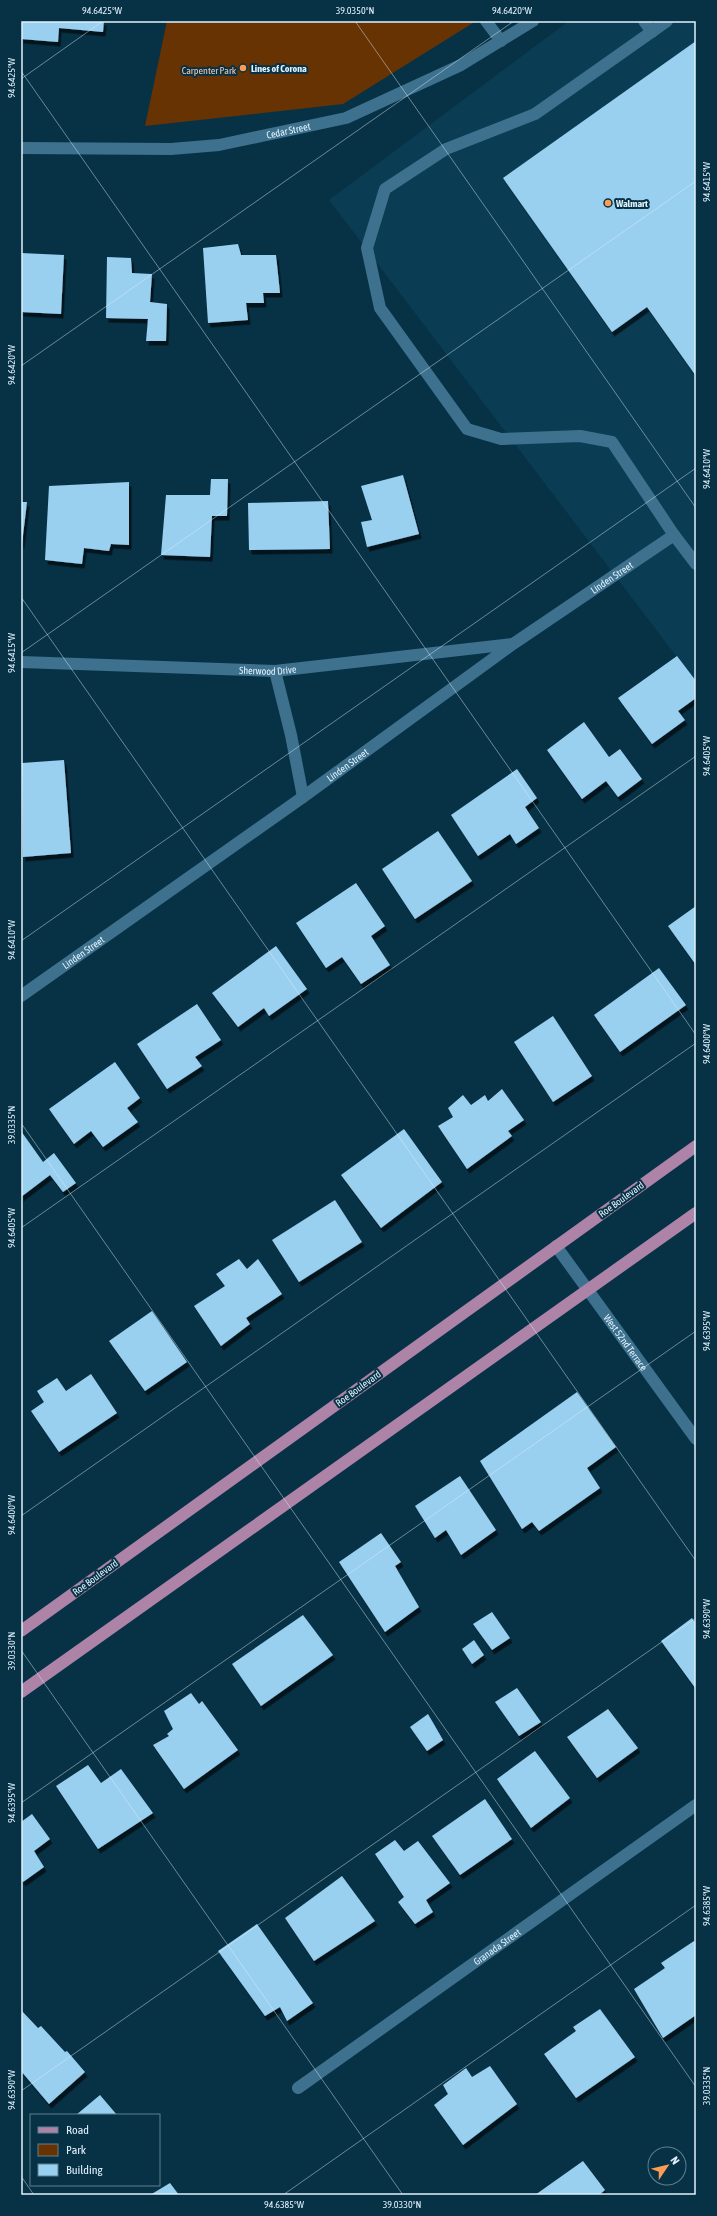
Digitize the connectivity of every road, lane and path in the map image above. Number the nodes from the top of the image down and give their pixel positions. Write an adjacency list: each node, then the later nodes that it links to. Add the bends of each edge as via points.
1 (486, 21): 6 (street)
2 (533, 21): 6 (street, Cedar Street)
3 (644, 21): 5 (street)
4 (667, 21): 5 (street)
5 (652, 32): 8 (street, via 535,114 446,149 385,189 367,248 380,308 467,429 501,439 580,436 612,442)
6 (501, 42): 7 (street, Cedar Street, via 461,65 346,118 219,145 171,149)
7 (21, 148)
8 (674, 534): 9 (street); 10 (street, Linden Street)
9 (696, 564)
10 (513, 644): 12 (street, Sherwood Drive); 13 (street, Linden Street)
11 (21, 662): 12 (street, Sherwood Drive)
12 (275, 671): 13 (street)
13 (303, 797): 14 (street, Linden Street)
14 (21, 996)
15 (696, 1146): 17 (main road, Roe Boulevard)
16 (696, 1213): 18 (main road)
17 (556, 1246): 18 (street, West 52nd Terrace); 20 (main road, Roe Boulevard)
18 (589, 1289): 19 (street, West 52nd Terrace); 21 (main road)
19 (695, 1435)
20 (21, 1631)
21 (21, 1692)
22 (696, 1805): 23 (street, Granada Street)
23 (298, 2088)

